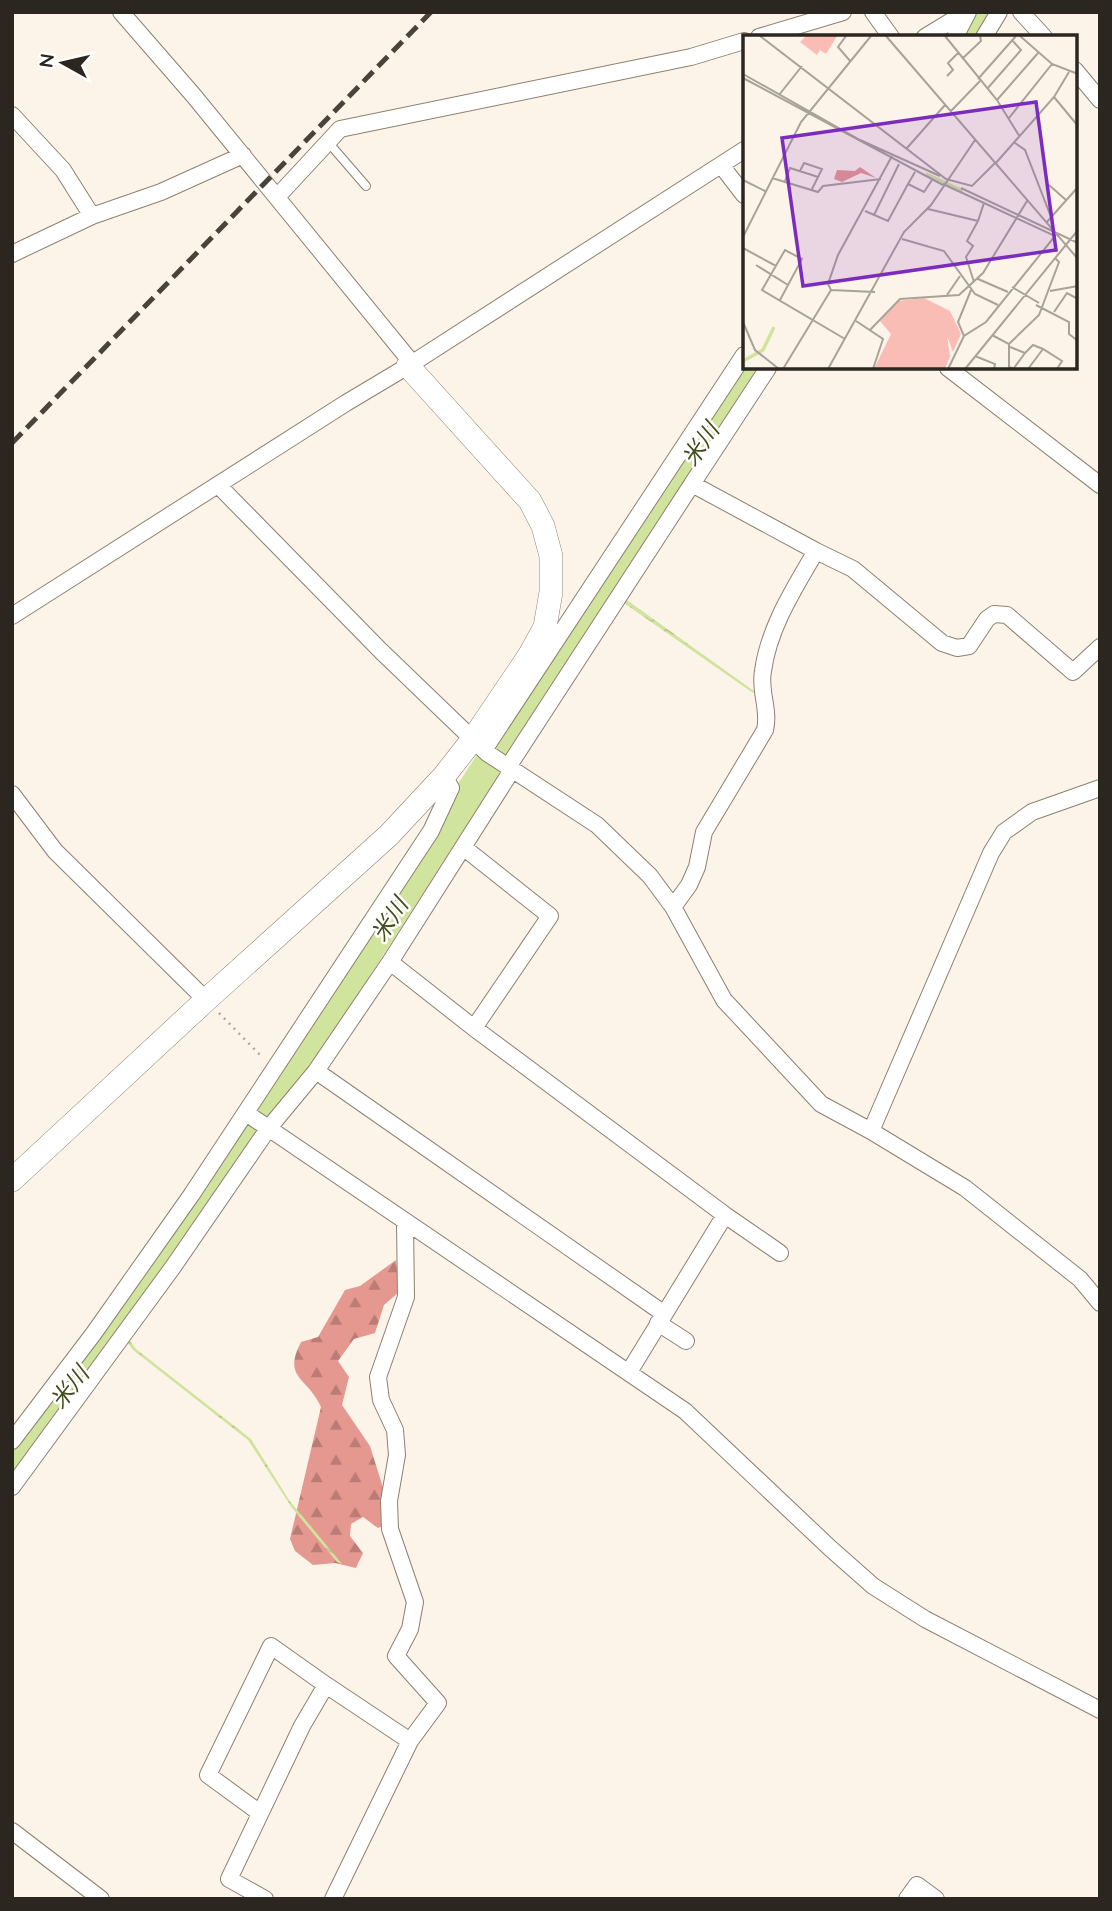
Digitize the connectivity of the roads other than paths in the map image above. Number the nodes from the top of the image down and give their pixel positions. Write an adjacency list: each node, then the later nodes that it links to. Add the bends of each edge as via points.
1 (121, 12): 19 (street)
2 (843, 12): 7 (street)
3 (873, 12): 8 (street)
4 (967, 12): 9 (street); 10 (street)
5 (999, 12): 11 (street)
6 (1021, 12): 12 (street)
7 (766, 35)
8 (890, 35)
9 (928, 35)
10 (956, 35)
11 (985, 35)
12 (1042, 35)
13 (743, 41): 17 (street, via 691,57 340,129)
14 (1077, 72): 15 (street)
15 (1100, 100)
16 (12, 115): 24 (street, via 63,170)
17 (328, 142): 21 (lane); 23 (street)
18 (743, 151): 20 (street)
19 (243, 155): 23 (street); 24 (street, via 161,192)
20 (721, 165): 22 (street); 27 (street)
21 (366, 186)
22 (743, 194)
23 (277, 197): 27 (street)
24 (92, 216): 25 (street)
25 (12, 254)
26 (743, 356): 36 (street)
27 (410, 365): 31 (street); 36 (street, via 530,501 544,526 551,556 545,627)
28 (767, 369): 30 (street)
29 (949, 369): 32 (street)
30 (692, 484): 33 (street); 37 (street)
31 (218, 485): 34 (street); 36 (street)
32 (1100, 485)
33 (816, 551): 35 (street, via 853,569 942,643 969,646 994,614 1007,615 1073,672); 42 (street, via 778,619 766,651 762,675 768,717 765,730 704,832 697,867)
34 (12, 615)
35 (1100, 647)
36 (481, 747): 37 (street); 38 (street)
37 (508, 767): 41 (street); 42 (street, via 597,825 650,876)
38 (444, 776): 44 (street, via 389,835); 47 (street, via 451,788 431,831)
39 (1100, 788): 49 (street, via 1032,812 1004,832)
40 (12, 794): 44 (street, via 55,851)
41 (463, 847): 43 (street); 45 (street, via 550,916)
42 (673, 907): 49 (street, via 724,1000 740,1019 821,1104)
43 (390, 962): 45 (street); 46 (street)
44 (206, 1000): 50 (street)
45 (474, 1028): 51 (street)
46 (316, 1071): 48 (street); 55 (street)
47 (246, 1113): 48 (street); 58 (street)
48 (268, 1129): 52 (street); 59 (street)
49 (871, 1131): 54 (street, via 965,1188 1080,1279)
50 (12, 1181)
51 (725, 1214): 53 (street); 55 (street)
52 (405, 1223): 57 (street); 62 (street, via 407,1297 378,1377 381,1401 395,1430 397,1455 389,1501 390,1530 415,1602 410,1629 396,1656 438,1703)
53 (780, 1253)
54 (1100, 1303)
55 (661, 1318): 56 (street); 57 (street)
56 (686, 1340)
57 (629, 1373): 61 (street, via 685,1411 873,1586 925,1619)
58 (12, 1441)
59 (12, 1487)
60 (326, 1685): 62 (street); 63 (street); 63 (street, via 271,1646 208,1775)
61 (1100, 1710)
62 (410, 1741): 67 (street)
63 (260, 1813): 66 (street, via 229,1879)
64 (12, 1831): 65 (street)
65 (101, 1899)
66 (265, 1899)
67 (333, 1899)
68 (907, 1899): 69 (street, via 917,1885)
69 (936, 1899)

